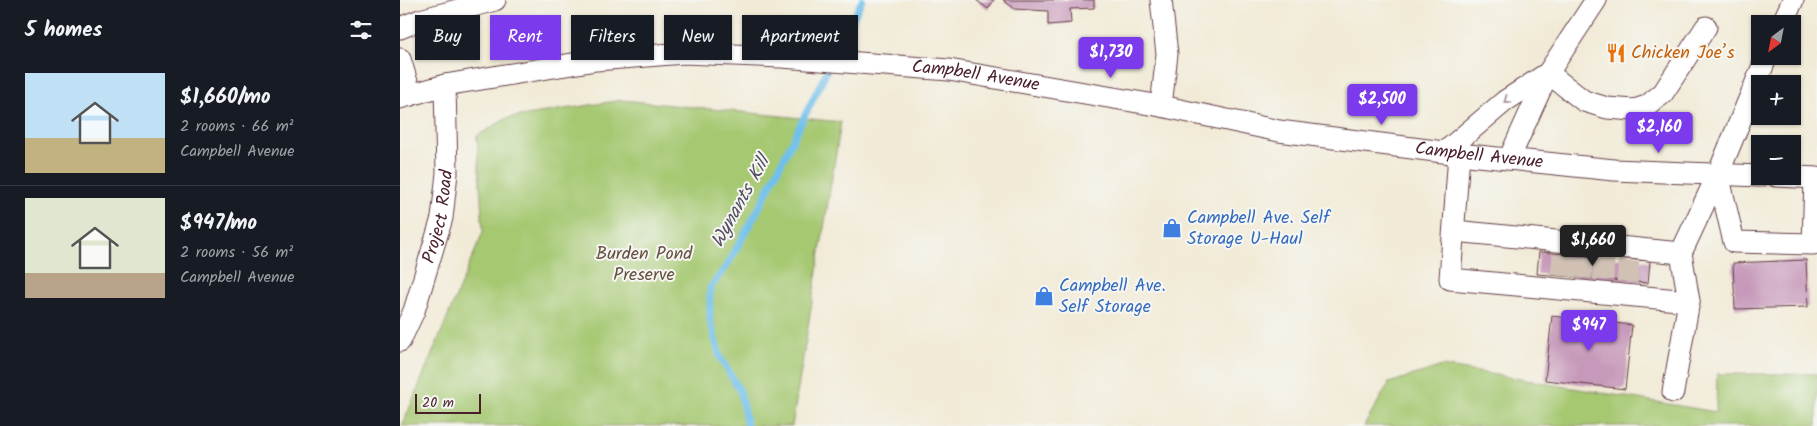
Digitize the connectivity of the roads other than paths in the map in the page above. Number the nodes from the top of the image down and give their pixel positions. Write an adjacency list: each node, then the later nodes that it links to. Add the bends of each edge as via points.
1 (495, 0): 7 (street)
2 (1161, 0): 13 (street, via 1167,54)
3 (1596, 0): 10 (street)
4 (1793, 0): 5 (street)
5 (1786, 15)
6 (1706, 27): 10 (street, via 1663,93 1647,106 1634,110 1606,108 1584,101)
7 (400, 28)
8 (400, 59): 12 (street)
9 (1764, 65): 16 (street)
10 (1548, 73): 14 (street, one-way to 14, via 1504,101); 15 (street)
11 (445, 86): 12 (street, Campbell Avenue); 13 (street, Campbell Avenue, via 596,60 684,54 782,57 949,70); 24 (street, Project Road, via 447,173 442,218 414,311)
12 (405, 96)
13 (1161, 106): 14 (street, Campbell Avenue, via 1279,131)
14 (1452, 153): 15 (street, Campbell Avenue); 20 (street)
15 (1509, 159): 16 (street, Campbell Avenue, via 1614,170)
16 (1718, 174): 17 (street, Campbell Avenue); 21 (street, via 1734,242); 22 (street)
17 (1751, 176)
18 (1801, 177): 19 (street)
19 (1816, 178): 21 (street)
20 (1454, 231): 22 (street, via 1605,251); 23 (street, via 1450,279 1626,288)
21 (1815, 244)
22 (1681, 252): 23 (street)
23 (1689, 301): 25 (street)
24 (400, 341)
25 (1673, 392)

